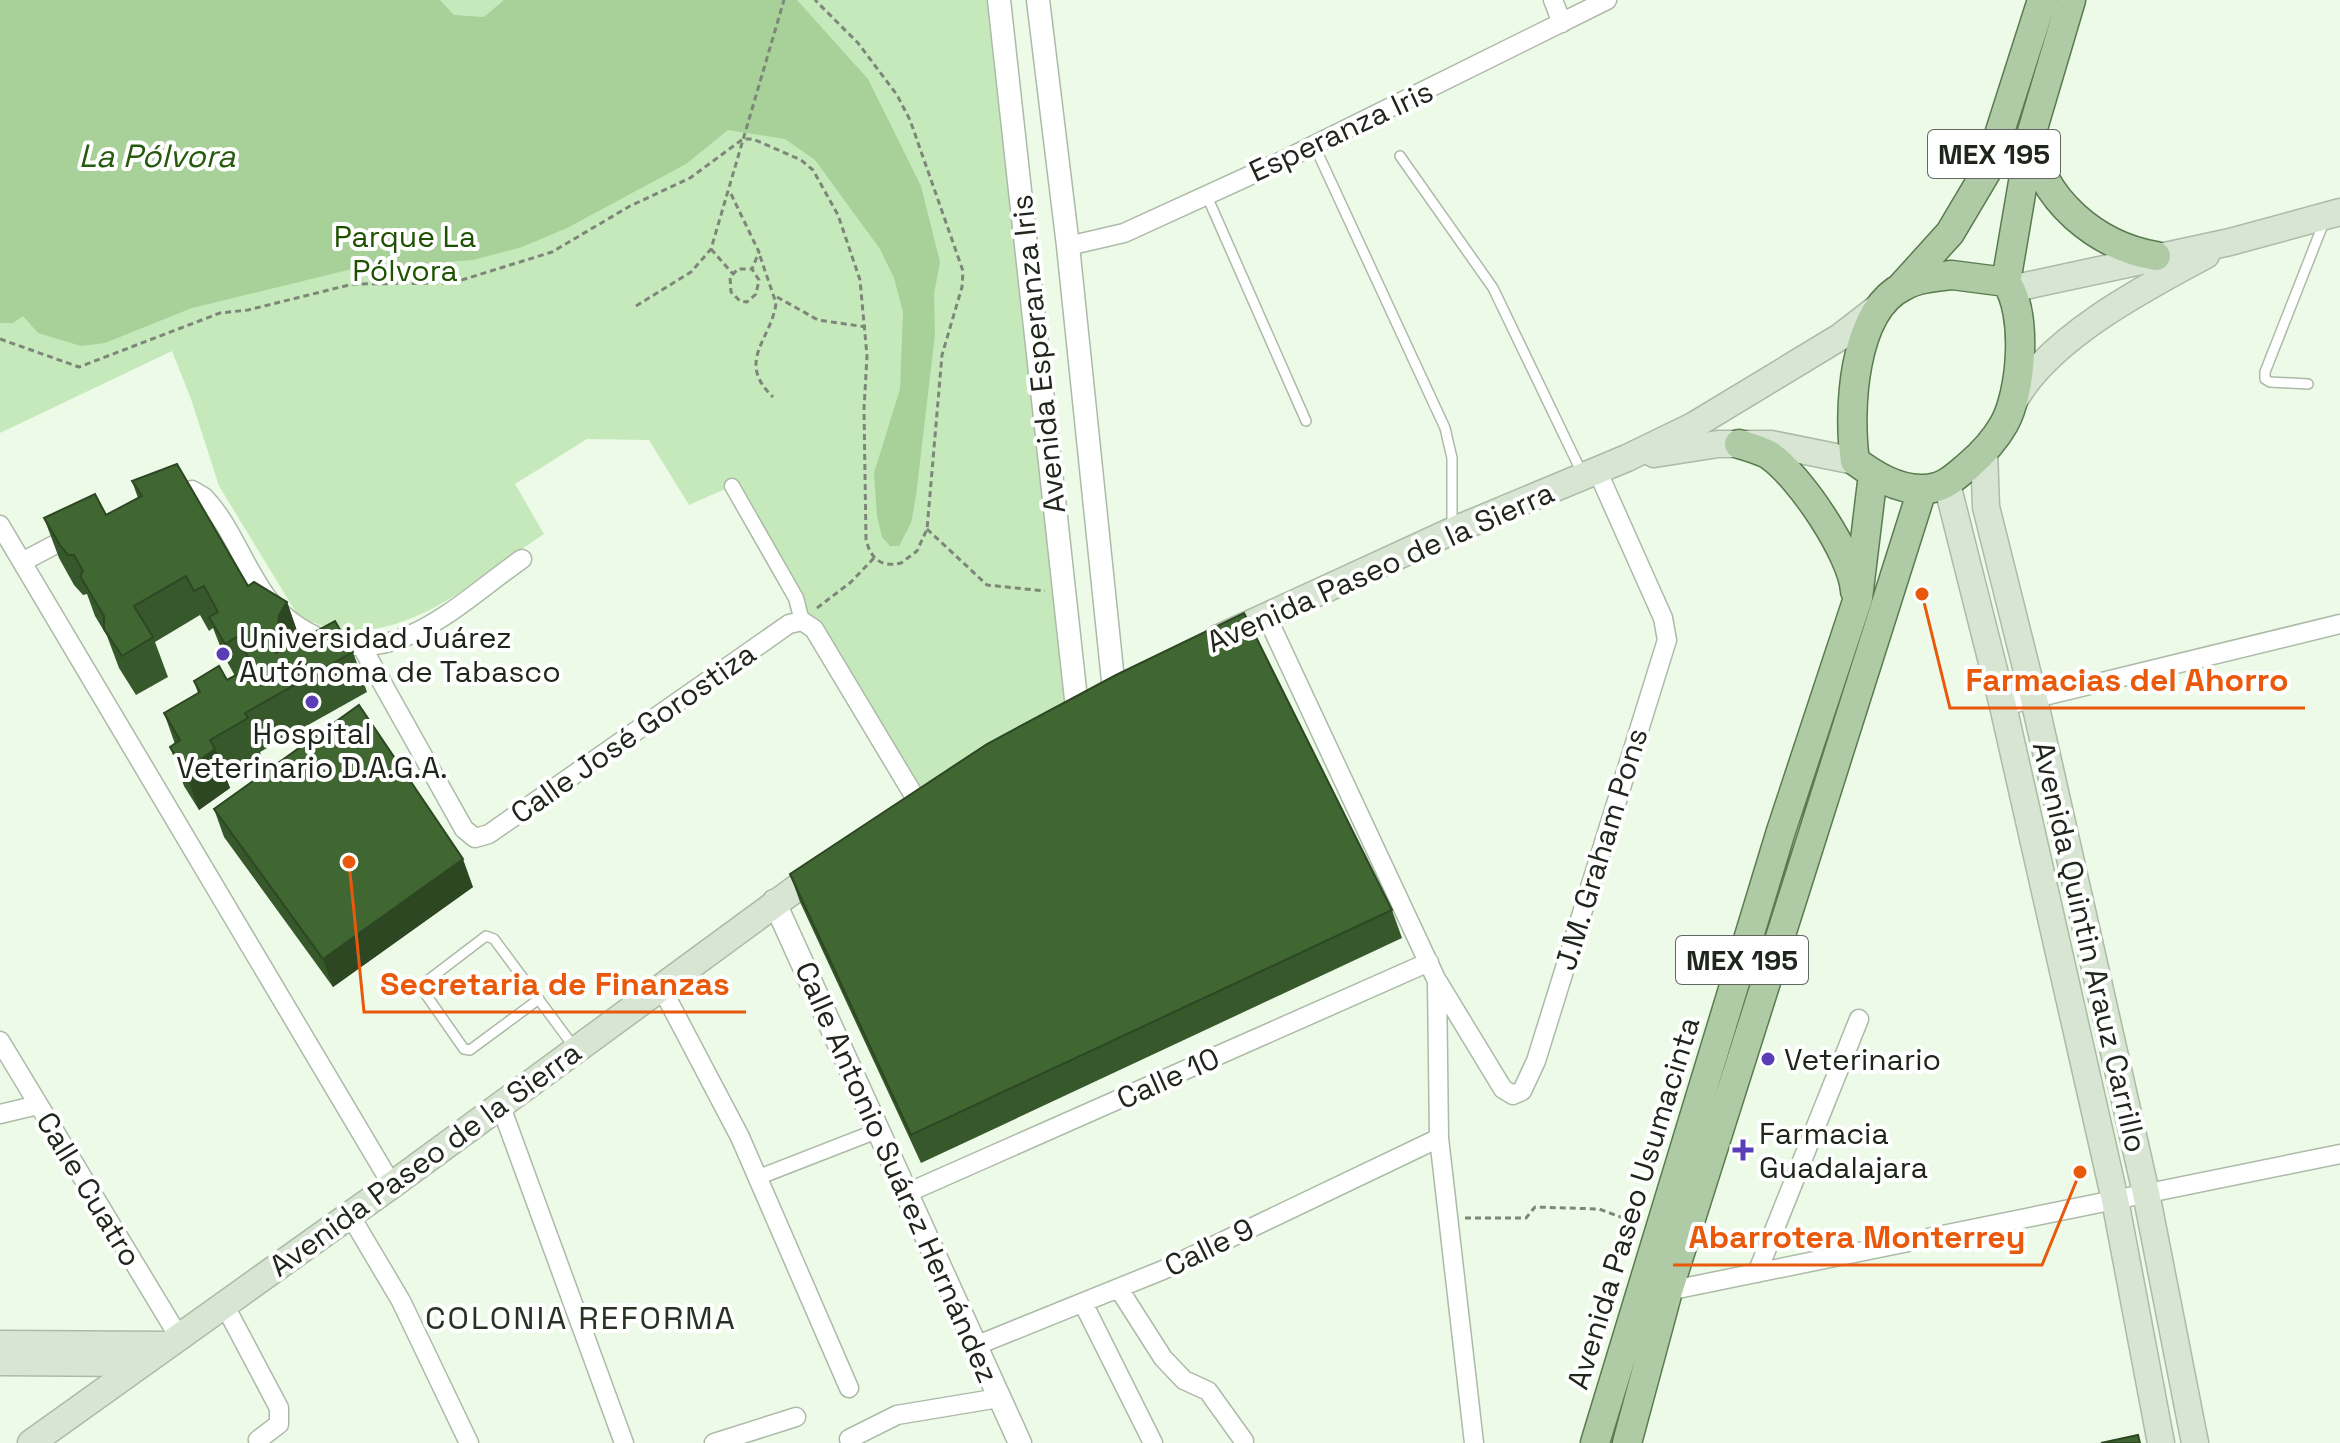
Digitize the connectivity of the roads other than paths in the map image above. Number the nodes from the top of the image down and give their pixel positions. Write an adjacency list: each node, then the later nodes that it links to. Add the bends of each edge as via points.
1 (999, 0): 45 (street, Avenida Esperanza Iris)
2 (1038, 0): 14 (street, Avenida Esperanza Iris)
3 (1553, 0): 7 (street)
4 (1607, 0): 7 (street, Esperanza Iris)
5 (2042, 0): 16 (main road, MEX 195, via 1988,169 1950,233)
6 (2071, 0): 8 (main road, MEX 195)
7 (1562, 23): 9 (street, Esperanza Iris)
8 (2031, 135): 15 (main road, via 2038,166 2064,206 2110,241); 17 (main road, MEX 195)
9 (1314, 145): 11 (street, Esperanza Iris); 32 (lane, via 1445,428 1453,475)
10 (1400, 156): 26 (lane, via 1493,288)
11 (1206, 194): 14 (street, Esperanza Iris, via 1107,239); 21 (lane)
12 (2333, 214): 13 (main road); 19 (lane, via 2265,372 2270,382)
13 (2230, 242): 15 (main road); 20 (main road, via 2097,321 2050,357)
14 (1068, 246): 42 (street, Avenida Esperanza Iris)
15 (2156, 256): 17 (main road)
16 (1902, 286): 17 (main road, via 1952,275); 18 (main road)
17 (2009, 286): 20 (main road, via 2019,342)
18 (1880, 306): 24 (main road, Avenida Paseo de la Sierra, via 1757,390); 25 (main road, via 1860,352 1852,395 1850,425)
19 (2308, 384)
20 (2014, 401): 23 (main road)
21 (1306, 421)
22 (1739, 444): 24 (main road, Avenida Paseo de la Sierra); 25 (main road, Avenida Paseo de la Sierra, via 1771,444); 35 (main road, via 1769,456 1827,523 1854,583)
23 (1984, 451): 28 (main road); 43 (main road, Avenida Quintin Arauz Carrillo, via 1986,507)
24 (1627, 458): 26 (main road, Avenida Paseo de la Sierra)
25 (1864, 467): 28 (main road, via 1899,486); 35 (main road, Avenida Paseo Usumacinta / MEX 195)
26 (1591, 473): 32 (main road, Avenida Paseo de la Sierra); 53 (street, J.M. Graham Pons, via 1663,618 1667,640 1536,1061 1522,1091 1513,1095 1503,1089)
27 (732, 486): 37 (street, via 796,598)
28 (1935, 487): 44 (main road, Avenida Quintin Arauz Carrillo); 73 (main road, Avenida Paseo Usumacinta / MEX 195)
29 (157, 500): 39 (street, via 183,491 198,493 211,504 279,610 319,638)
30 (0, 525): 34 (street)
31 (86, 529): 34 (street)
32 (1452, 531): 36 (main road, Avenida Paseo de la Sierra)
33 (522, 559): 39 (street, via 415,634)
34 (22, 562): 66 (street)
35 (1855, 606): 74 (main road, Avenida Paseo Usumacinta / MEX 195)
36 (1266, 615): 40 (main road, Avenida Paseo de la Sierra); 52 (street)
37 (802, 621): 39 (street, Calle José Gorostiza, via 789,624 479,838 464,829); 48 (street, via 814,629)
38 (2340, 624): 43 (street)
39 (362, 647)
40 (1197, 649)
41 (1141, 676): 42 (main road)
42 (1114, 690): 45 (main road)
43 (2034, 699): 44 (street); 68 (main road, Avenida Quintin Arauz Carrillo)
44 (2003, 706): 69 (main road, Avenida Quintin Arauz Carrillo)
45 (1077, 708): 46 (main road)
46 (1051, 724)
47 (945, 788): 48 (main road)
48 (919, 804): 49 (main road)
49 (892, 822)
50 (840, 857): 51 (main road, Avenida Paseo de la Sierra)
51 (774, 901): 54 (main road, Avenida Paseo de la Sierra); 62 (street, Calle Antonio Suárez Hernández)
52 (1429, 962): 53 (street); 67 (street, Calle 10)
53 (1437, 981): 63 (street)
54 (660, 985): 58 (main road, Avenida Paseo de la Sierra); 65 (street)
55 (539, 999): 55 (lane, via 470,1050 464,1049 422,989 490,937); 58 (lane)
56 (1859, 1019): 71 (street)
57 (0, 1041): 60 (street, Calle Cuatro)
58 (575, 1048): 59 (main road, Avenida Paseo de la Sierra)
59 (500, 1104): 66 (main road, Avenida Paseo de la Sierra); 90 (street)
60 (38, 1105): 61 (street); 77 (street, Calle Cuatro)
61 (0, 1114)
62 (877, 1131): 65 (street); 67 (street, Calle Antonio Suárez Hernández)
63 (1439, 1138): 72 (street, Calle 9); 94 (street)
64 (2340, 1154): 68 (street)
65 (759, 1177): 82 (street)
66 (392, 1185): 70 (main road, Avenida Paseo de la Sierra)
67 (907, 1193): 79 (street, Calle Antonio Suárez Hernández)
68 (2146, 1193): 69 (street); 98 (main road, Avenida Quintin Arauz Carrillo)
69 (2115, 1200): 71 (street); 97 (main road, Avenida Quintin Arauz Carrillo)
70 (350, 1215): 76 (main road, Avenida Paseo de la Sierra); 89 (street, via 401,1301)
71 (1757, 1273): 73 (street)
72 (1119, 1289): 75 (street, Calle 9); 86 (street, via 1163,1358 1184,1380 1208,1391)
73 (1668, 1291): 74 (street); 96 (main road, Avenida Paseo Usumacinta / MEX 195)
74 (1640, 1296): 95 (main road, Avenida Paseo Usumacinta / MEX 195)
75 (1083, 1303): 79 (street, Calle 9); 93 (street)
76 (225, 1306): 77 (main road, Avenida Paseo de la Sierra); 88 (street, via 279,1408 279,1424)
77 (173, 1341): 78 (main road); 81 (main road, Avenida Paseo de la Sierra)
78 (0, 1344)
79 (975, 1346): 83 (street, Calle Antonio Suárez Hernández)
80 (0, 1362): 81 (main road)
81 (138, 1363): 87 (main road, Avenida Paseo de la Sierra)
82 (849, 1388)
83 (999, 1398): 85 (street, via 897,1415); 92 (street, Calle Antonio Suárez Hernández)
84 (796, 1417): 91 (street)
85 (849, 1439)
86 (1244, 1441)
87 (31, 1443)
88 (259, 1443)
89 (469, 1443)
90 (624, 1443)
91 (714, 1443)
92 (1020, 1443)
93 (1153, 1443)
94 (1474, 1443)
95 (1595, 1443)
96 (1627, 1443)
97 (2161, 1443)
98 (2195, 1443)

